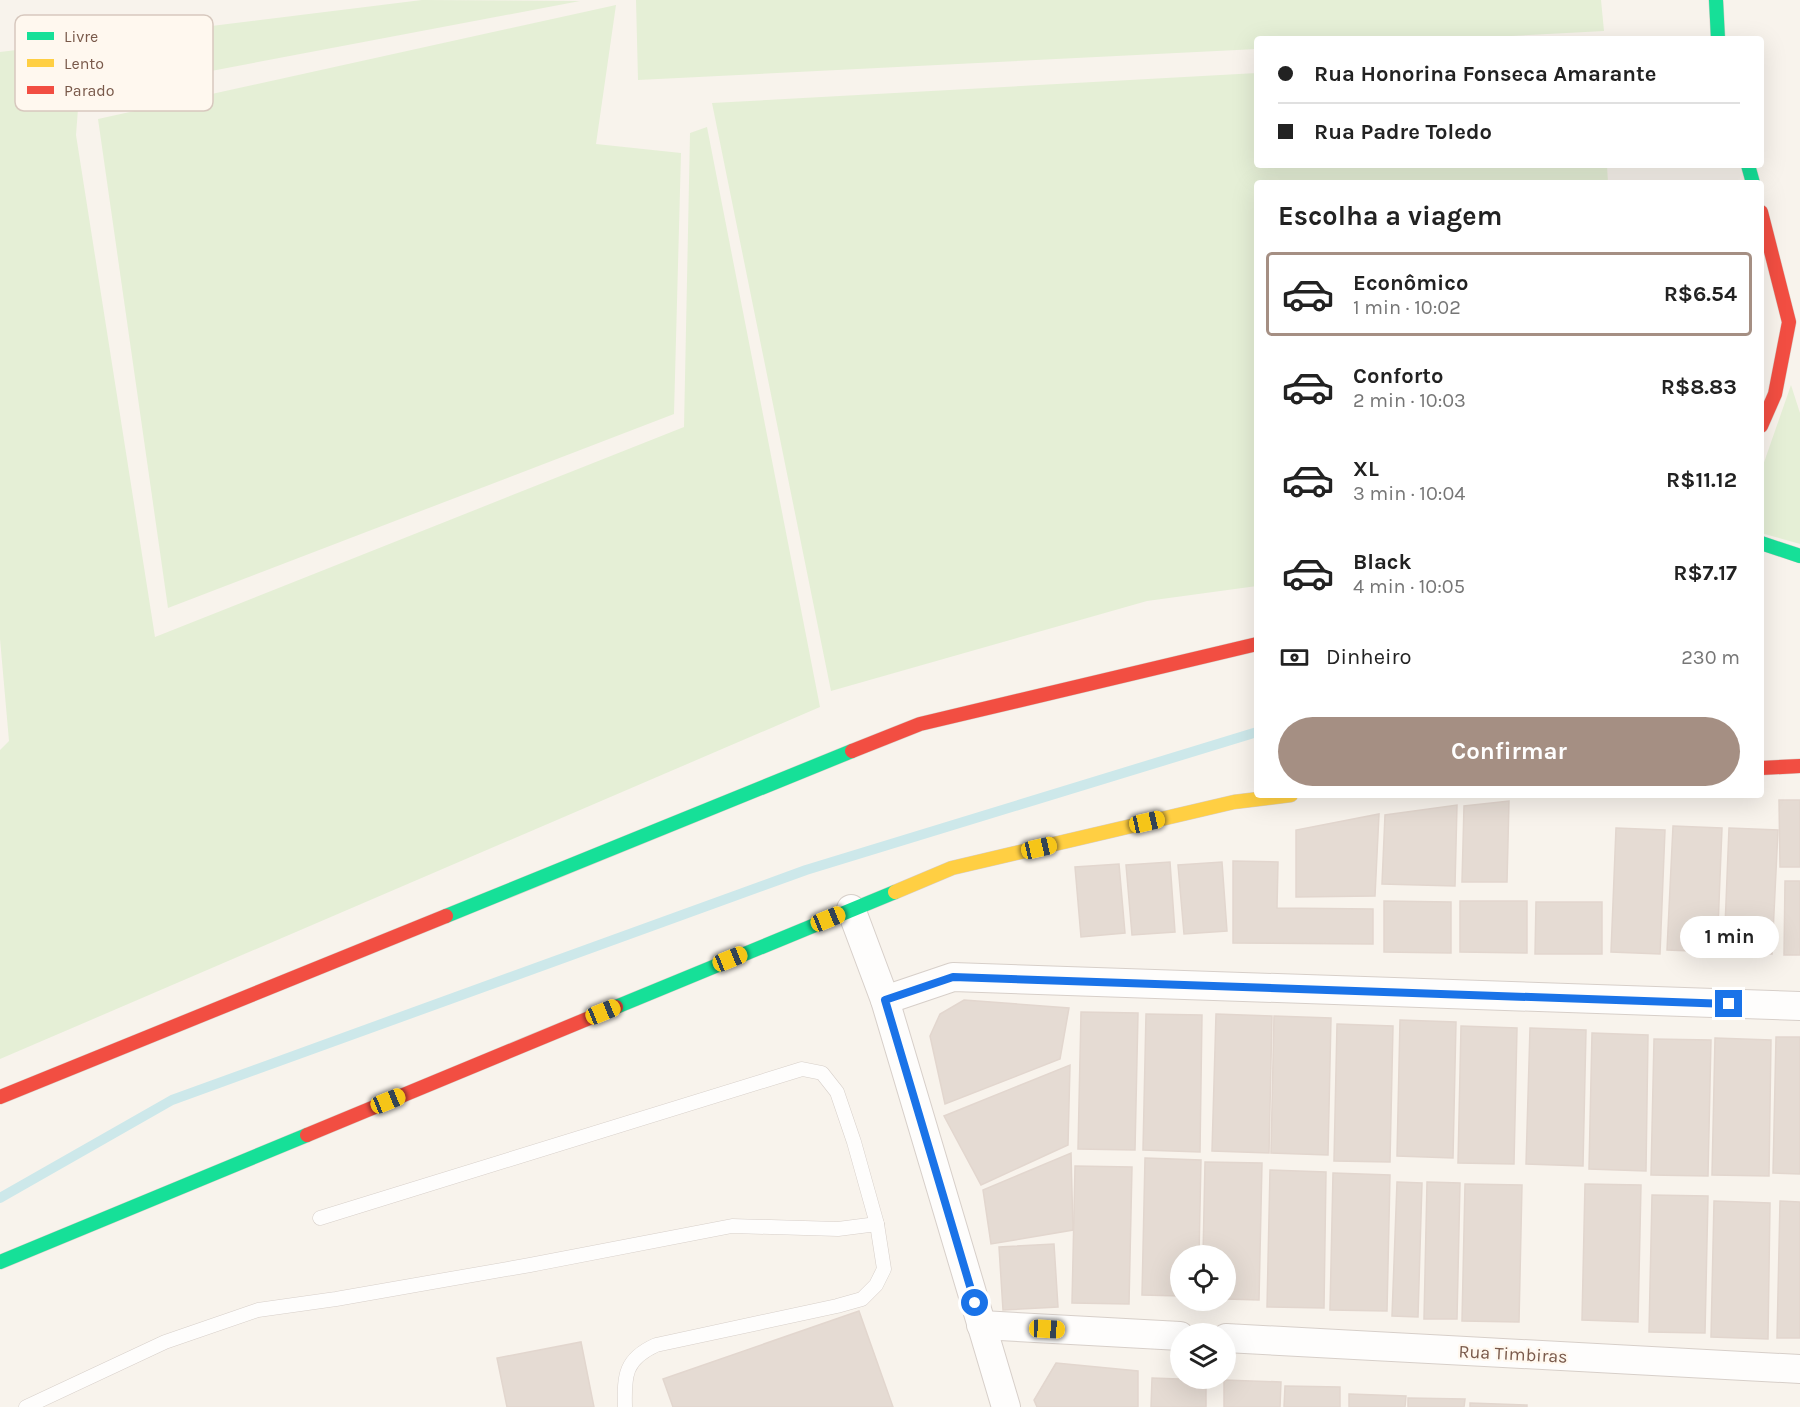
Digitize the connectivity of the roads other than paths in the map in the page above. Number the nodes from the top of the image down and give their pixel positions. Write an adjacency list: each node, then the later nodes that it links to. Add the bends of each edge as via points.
1 (1716, 0): 2 (main road)
2 (1718, 36)
3 (1764, 224): 4 (main road)
4 (1789, 322): 5 (main road); 6 (main road, via 1775,394)
5 (1797, 354)
6 (1764, 419)
7 (1764, 544): 8 (main road)
8 (1800, 556)
9 (1254, 645): 17 (main road, via 920,724)
10 (1792, 751): 12 (main road)
11 (1800, 766): 12 (main road)
12 (1766, 768)
13 (1267, 798): 14 (main road, via 1234,802 952,868)
14 (851, 909): 15 (street); 20 (main road)
15 (885, 1000): 16 (street, via 953,977); 21 (street)
16 (1800, 1006)
17 (0, 1096)
18 (320, 1218): 19 (lane, via 802,1069 822,1073 837,1092)
19 (877, 1224): 25 (lane, via 838,1229 732,1226 530,1265 258,1310 165,1342); 26 (lane, via 884,1269 876,1285 862,1299 656,1345 641,1352 628,1368)
20 (0, 1262)
21 (981, 1325): 22 (street); 27 (street)
22 (1170, 1335)
23 (1236, 1339): 24 (street, Rua Timbiras)
24 (1800, 1369)
25 (26, 1407)
26 (625, 1407)
27 (1006, 1407)

